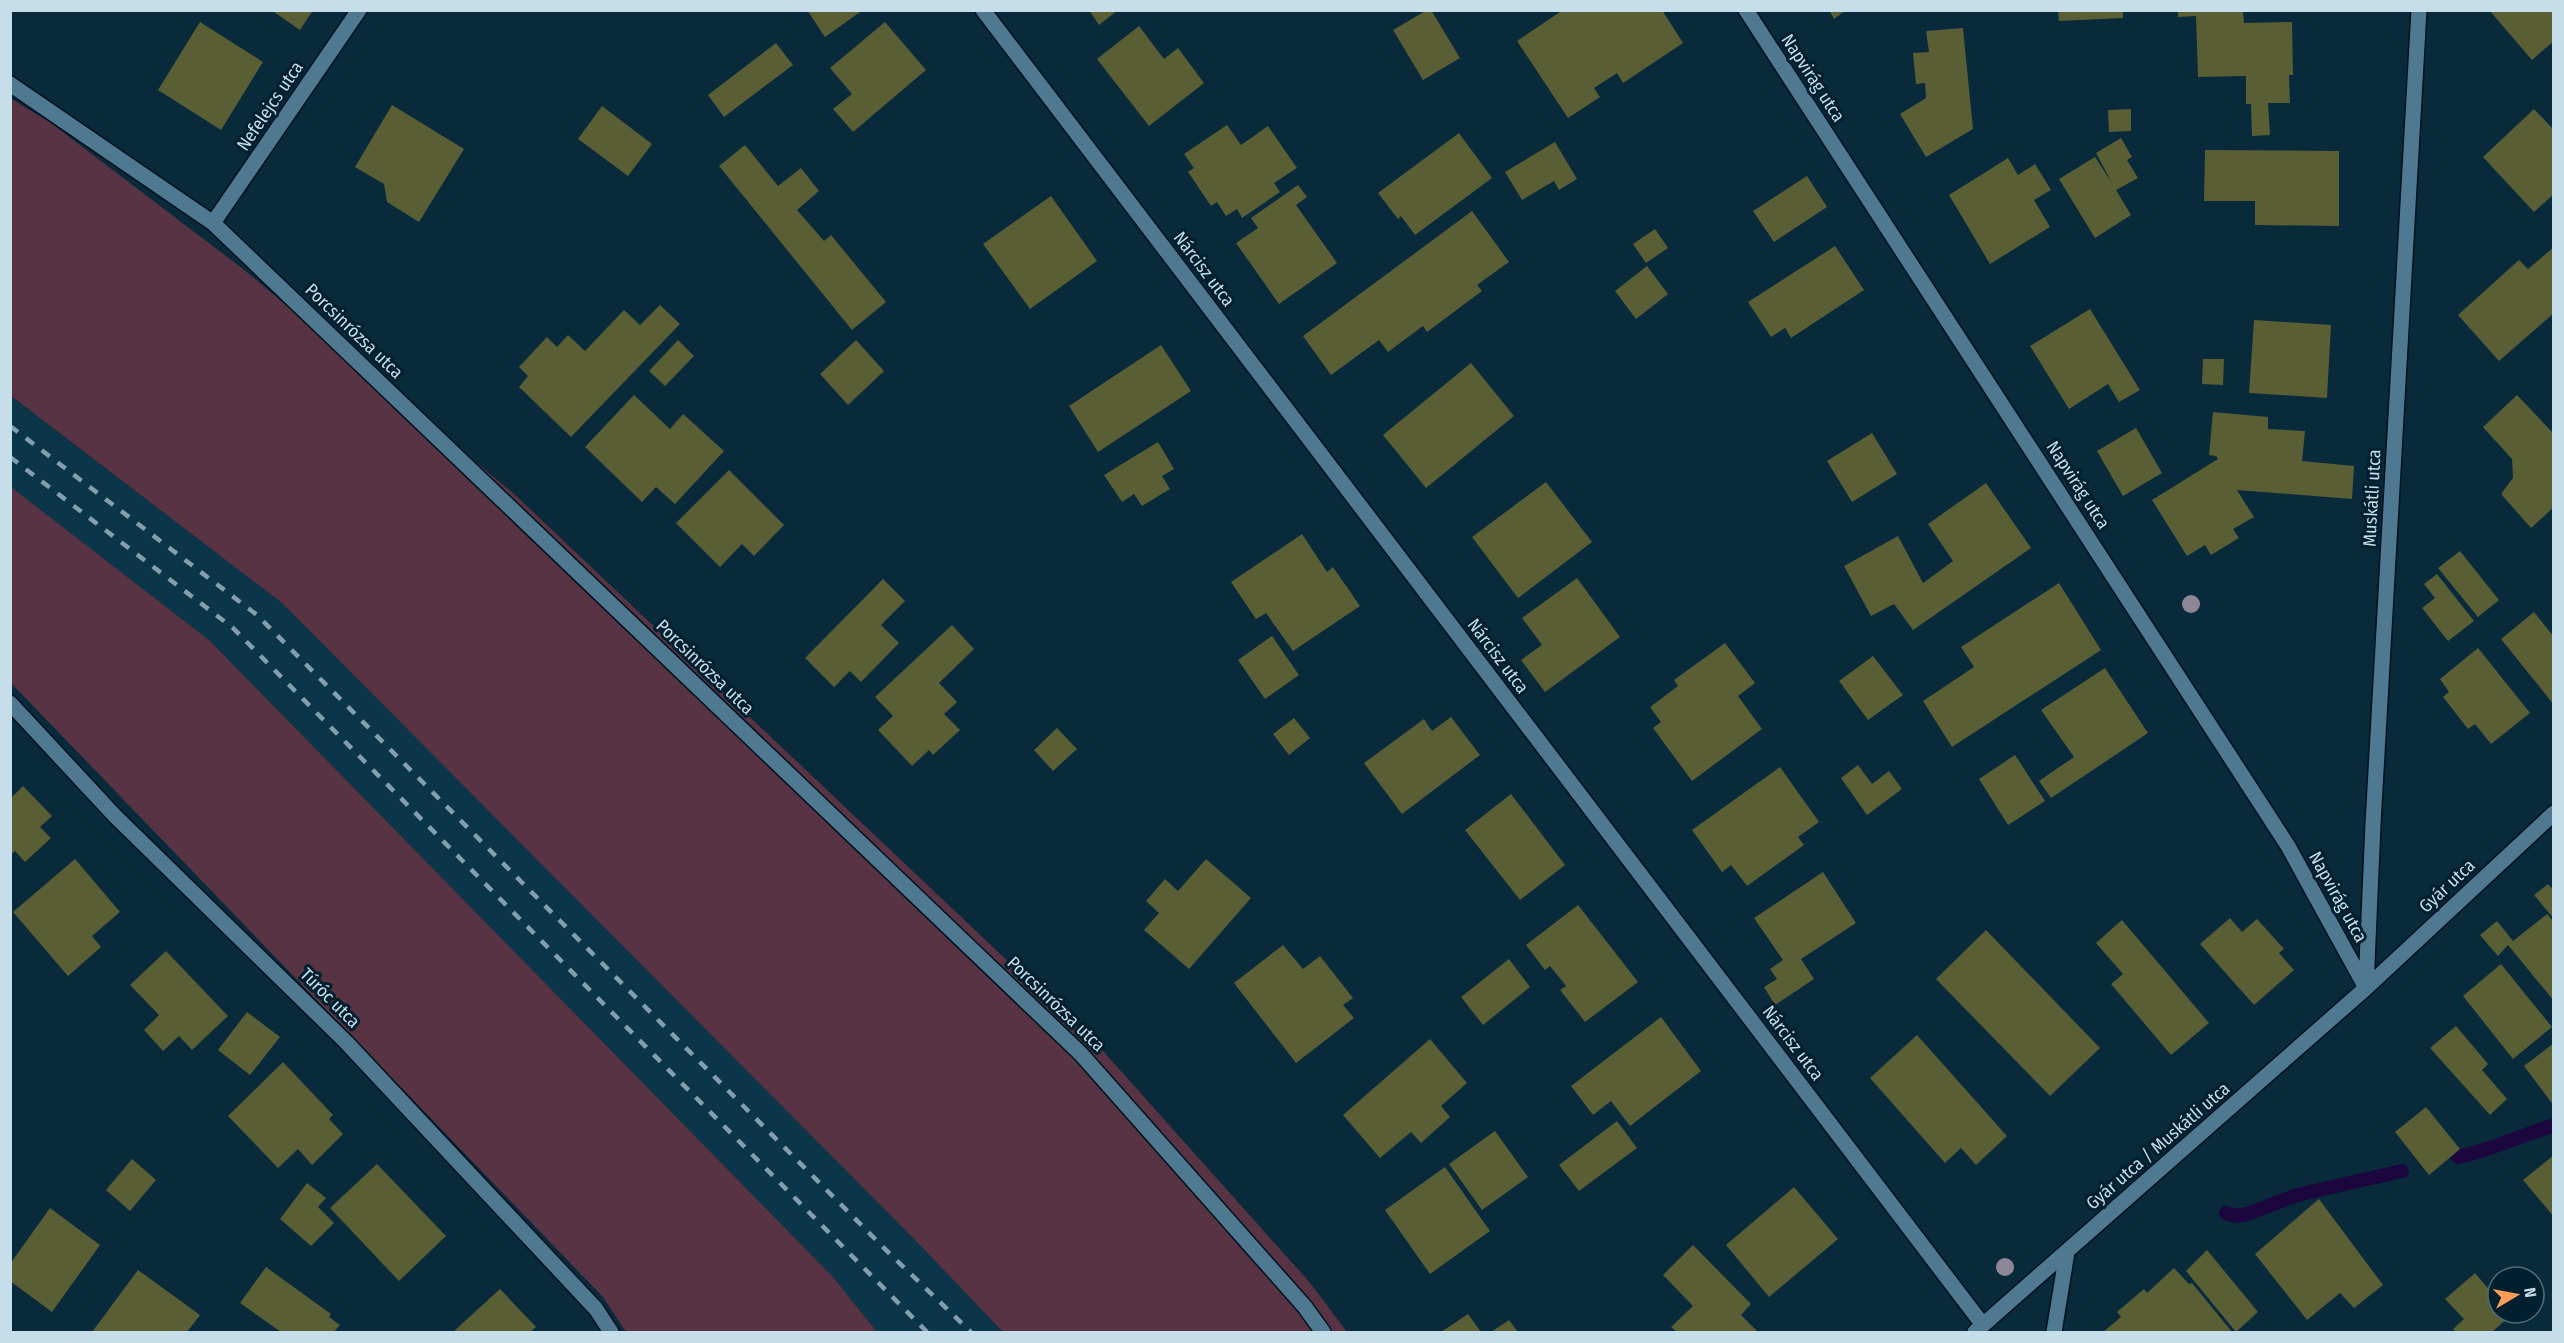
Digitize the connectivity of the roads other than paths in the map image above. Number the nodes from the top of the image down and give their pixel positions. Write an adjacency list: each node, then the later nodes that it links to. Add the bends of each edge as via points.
1 (359, 10): 6 (street, Nefelejcs utca)
2 (983, 10): 11 (street, Nárcisz utca)
3 (1746, 10): 9 (street, Napvirág utca, via 2288,846)
4 (2419, 10): 9 (street, Muskátli utca)
5 (10, 84): 6 (street, Porcsinrózsa utca)
6 (213, 223): 13 (street, Porcsinrózsa utca, via 1081,1054)
7 (10, 703): 12 (street, Túróc utca, via 114,815 346,1042 596,1309)
8 (2553, 813): 9 (street, Gyár utca)
9 (2366, 988): 10 (street, Gyár utca / Muskátli utca)
10 (2067, 1252): 11 (street, Gyár utca / Muskátli utca); 14 (street)
11 (1979, 1329)
12 (611, 1332)
13 (1323, 1332)
14 (2054, 1332)

